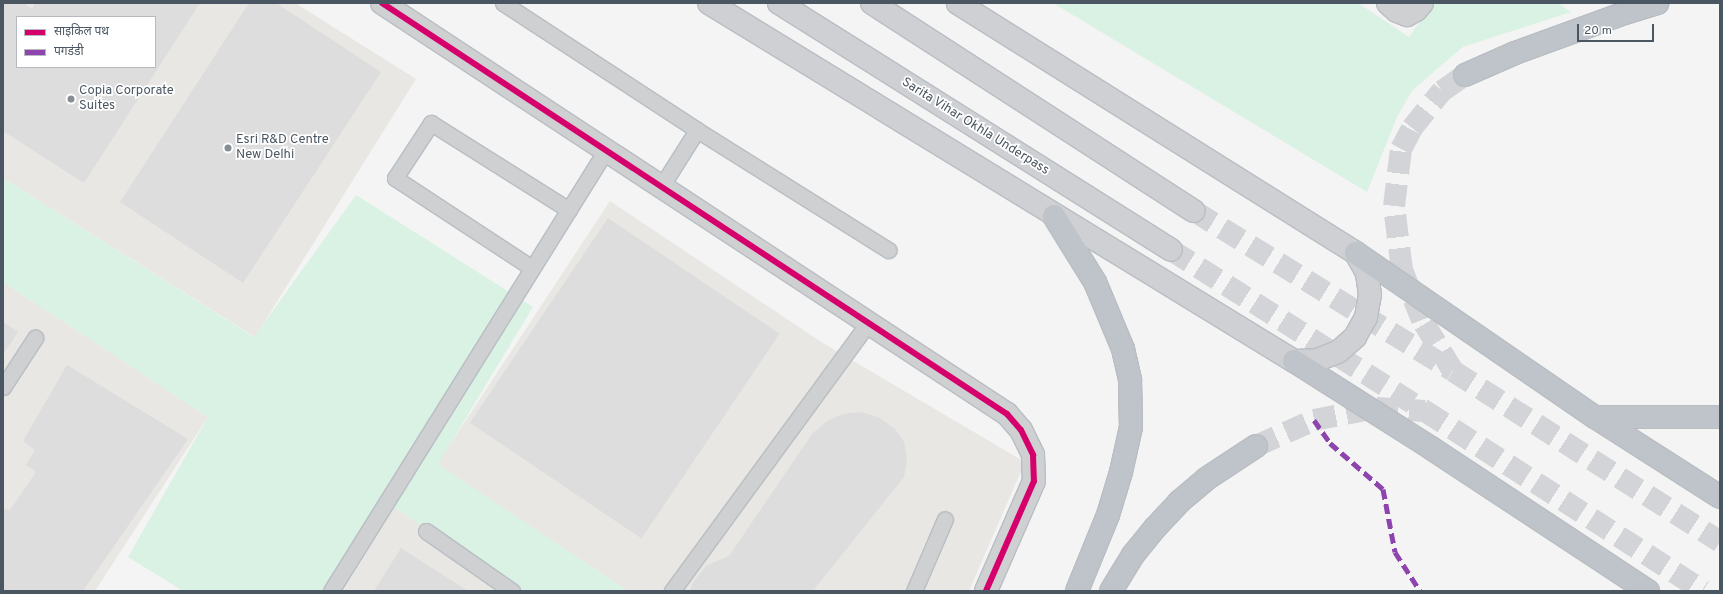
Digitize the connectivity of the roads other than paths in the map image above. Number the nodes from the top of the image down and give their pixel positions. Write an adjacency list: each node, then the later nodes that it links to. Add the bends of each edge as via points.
1 (382, 3): 12 (street)
2 (502, 3): 11 (lane)
3 (709, 3): 16 (main road)
4 (779, 3): 18 (main road, Sarita Vihar Okhla Underpass)
5 (872, 3): 15 (main road)
6 (958, 3): 19 (main road)
7 (1388, 3): 8 (street, via 1407,15)
8 (1422, 3)
9 (1657, 3): 10 (highway, via 1515,53)
10 (1465, 75)
11 (697, 130): 13 (lane); 17 (lane)
12 (606, 150): 13 (street); 14 (lane)
13 (661, 187): 21 (street)
14 (568, 210): 20 (lane); 20 (lane, via 431,123 395,178)
15 (1194, 211)
16 (1054, 216): 23 (main road); 36 (highway, via 1095,282 1123,349 1130,380 1131,427 1121,472 1108,515)
17 (888, 250)
18 (1171, 250)
19 (1356, 253): 23 (main road, via 1367,273 1370,296 1366,317 1355,337 1338,352 1324,358); 25 (highway)
20 (532, 268): 31 (lane)
21 (868, 323): 33 (lane); 35 (street, via 1007,414 1021,430 1033,455 1034,481)
22 (34, 338): 24 (lane)
23 (1294, 362): 38 (highway, via 1431,448)
24 (3, 387)
25 (1595, 417): 26 (highway); 28 (highway)
26 (1720, 417)
27 (1256, 446): 37 (highway, via 1206,479 1179,502 1133,555)
28 (1720, 497)
29 (945, 519): 34 (lane)
30 (426, 531): 32 (lane)
31 (331, 591)
32 (512, 591)
33 (672, 591)
34 (914, 591)
35 (986, 591)
36 (1077, 591)
37 (1111, 591)
38 (1648, 591)

